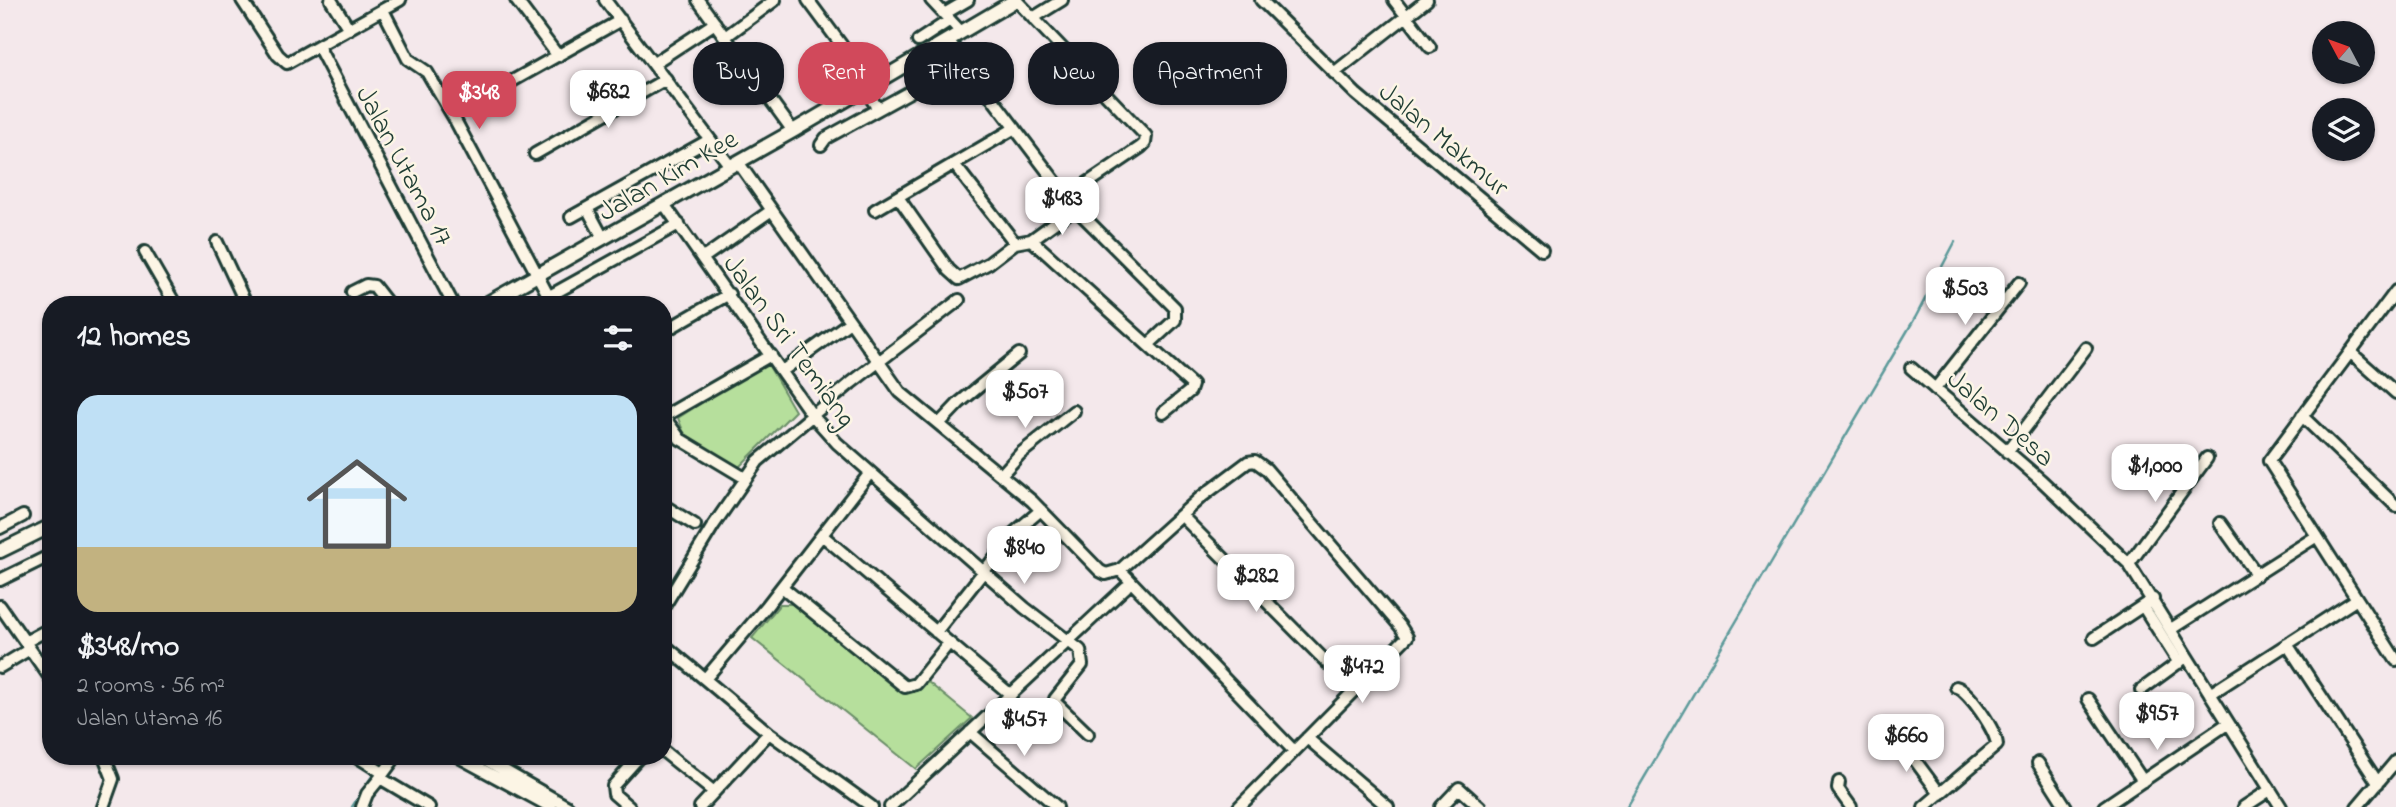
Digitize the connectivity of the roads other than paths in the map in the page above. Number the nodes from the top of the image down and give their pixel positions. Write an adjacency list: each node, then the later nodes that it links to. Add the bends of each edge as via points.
1 (242, 0): 28 (street, via 286,63)
2 (331, 0): 22 (street)
3 (400, 0): 16 (street)
4 (516, 0): 30 (street)
5 (605, 0): 20 (street)
6 (698, 0): 21 (street)
7 (775, 0): 24 (street)
8 (808, 0): 27 (street)
9 (931, 0): 17 (street)
10 (968, 0): 17 (street)
11 (1016, 0): 19 (street); 23 (street, Jalan Kim Kee)
12 (1062, 0): 19 (street)
13 (1261, 0): 33 (street, Jalan Makmur)
14 (1394, 0): 18 (street)
15 (1427, 0): 18 (street)
16 (383, 10): 22 (street); 62 (street, via 408,59 427,72 447,106)
17 (947, 17): 23 (street); 26 (street)
18 (1406, 17): 29 (street); 33 (street)
19 (1032, 18): 41 (street, via 1147,139 1068,197)
20 (621, 20): 30 (street); 31 (street)
21 (715, 23): 24 (street); 31 (street)
22 (349, 29): 28 (street)
23 (961, 32): 25 (street, Jalan Kim Kee)
24 (725, 37): 42 (street)
25 (948, 40): 32 (street, Jalan Kim Kee)
26 (918, 41)
27 (837, 42)
28 (318, 46): 70 (street, Jalan Utama 17)
29 (1430, 47)
30 (558, 56): 35 (street, via 508,84)
31 (654, 63): 34 (street)
32 (890, 74)
33 (1334, 74): 59 (street, Jalan Makmur)
34 (666, 79): 43 (street); 45 (street)
35 (503, 94)
36 (904, 95): 40 (street)
37 (837, 105): 42 (street, Jalan Kim Kee)
38 (876, 105): 40 (street)
39 (997, 105): 41 (street)
40 (878, 109): 44 (street)
41 (1015, 128): 47 (street)
42 (793, 131): 46 (street, Jalan Kim Kee)
43 (709, 140): 46 (street); 50 (street)
44 (821, 145)
45 (536, 154)
46 (734, 164): 49 (street, Jalan Kim Kee); 51 (street)
47 (954, 164): 48 (street); 58 (street)
48 (898, 197): 52 (street); 58 (street, via 959,279)
49 (664, 204): 54 (street, Jalan Sri Temiang); 55 (street, Jalan Kim Kee)
50 (588, 210): 53 (street); 55 (street)
51 (772, 210): 61 (street); 75 (street)
52 (875, 210)
53 (571, 217)
54 (679, 225): 61 (street, Jalan Sri Temiang); 73 (street)
55 (603, 238): 62 (street, Jalan Kim Kee)
56 (1031, 240): 58 (street); 77 (street); 77 (street, via 1075,208 1175,307 1175,320)
57 (216, 242): 68 (street)
58 (1015, 243)
59 (1542, 250)
60 (145, 252): 67 (street)
61 (703, 258): 66 (street, Jalan Sri Temiang)
62 (537, 276): 71 (street, Jalan Kim Kee); 72 (street)
63 (2019, 283): 85 (street)
64 (2396, 291): 79 (street)
65 (352, 292): 69 (street, via 374,286)
66 (729, 294): 76 (street); 81 (street, Jalan Sri Temiang)
67 (170, 296)
68 (242, 296)
69 (381, 296)
70 (449, 296)
71 (501, 296)
72 (548, 296)
73 (551, 296)
74 (959, 300): 82 (street)
75 (850, 322): 82 (street); 84 (street)
76 (672, 327)
77 (1149, 344): 89 (street, via 1192,384 1190,391)
78 (2086, 348): 94 (street)
79 (2350, 352): 86 (street); 91 (street)
80 (1019, 354): 92 (street)
81 (771, 355): 84 (street, Jalan Sri Temiang); 88 (street)
82 (878, 362): 90 (street); 92 (street, via 900,393)
83 (1911, 368): 85 (street, Jalan Desa)
84 (782, 371): 90 (street, Jalan Sri Temiang)
85 (1935, 389): 94 (street, Jalan Desa)
86 (2396, 393)
87 (1074, 411): 97 (street)
88 (672, 412)
89 (1163, 413)
90 (812, 415): 96 (street, Jalan Sri Temiang); 98 (street, via 768,451)
91 (2302, 416): 99 (street); 109 (street, via 2269,461)
92 (939, 424): 97 (street)
93 (672, 428): 98 (street, via 680,439)
94 (2007, 452): 112 (street, Jalan Desa)
95 (2207, 458): 112 (street)
96 (870, 473): 108 (street); 113 (street, Jalan Sri Temiang)
97 (1001, 475): 101 (street)
98 (745, 478): 119 (street)
99 (2396, 506)
100 (672, 510): 105 (street)
101 (1041, 510): 113 (street, via 1015,532); 114 (street, via 1100,571)
102 (1181, 515): 114 (street); 139 (street); 139 (street, via 1248,462 1266,468 1407,637)
103 (23, 516): 106 (street)
104 (2220, 523): 115 (street)
105 (695, 524)
106 (0, 528)
107 (42, 530): 110 (street)
108 (823, 536): 117 (street); 125 (street)
109 (2317, 536): 115 (street); 121 (street)
110 (0, 551)
111 (42, 559): 116 (street)
112 (2129, 564): 120 (street, Jalan Desa)
113 (983, 571): 125 (street); 129 (street, Jalan Sri Temiang)
114 (1116, 572): 150 (street)
115 (2257, 575): 124 (street)
116 (0, 580)
117 (782, 587): 128 (street, via 905,687 916,684); 137 (street)
118 (1126, 587): 129 (street)
119 (672, 594)
120 (2153, 599): 123 (street); 124 (street, Jalan Desa)
121 (2357, 599): 130 (street); 134 (street)
122 (0, 606): 131 (street)
123 (2143, 606): 127 (street); 133 (street, Jalan Desa)
124 (2171, 629): 133 (street, Jalan Desa)
125 (936, 632): 128 (street)
126 (42, 634): 131 (street)
127 (2094, 638)
128 (949, 643): 142 (street)
129 (1069, 643): 142 (street); 147 (street, via 1082,654 1082,665 1055,699)
130 (2287, 644): 141 (street); 163 (street)
131 (27, 645): 135 (street); 136 (street)
132 (672, 652): 137 (street)
133 (2183, 660): 140 (street); 141 (street, Jalan Desa)
134 (2396, 660)
135 (42, 666)
136 (0, 667)
137 (705, 679): 146 (street)
138 (1956, 687): 166 (street, via 1965,691 1997,745)
139 (1354, 690): 149 (street)
140 (2141, 690)
141 (2210, 694): 144 (street, Jalan Desa)
142 (1011, 695): 145 (street)
143 (2088, 699): 161 (street)
144 (2227, 724): 161 (street); 164 (street, Jalan Desa)
145 (970, 732): 175 (street); 176 (street)
146 (769, 733): 165 (street); 174 (street)
147 (1088, 734)
148 (1897, 736): 166 (street)
149 (1307, 738): 150 (street); 178 (street)
150 (1294, 751): 177 (street)
151 (672, 758): 165 (street)
152 (2396, 761): 163 (street)
153 (2039, 763): 183 (street)
154 (108, 765): 167 (street, via 113,779)
155 (368, 765): 160 (street)
156 (386, 765): 160 (street)
157 (474, 765): 170 (street)
158 (495, 765): 171 (street)
159 (632, 765): 172 (street, via 613,786 614,794)
160 (378, 772): 168 (street); 169 (street)
161 (2143, 781): 184 (street)
162 (1839, 782): 181 (street, via 1838,789)
163 (2378, 783): 187 (street)
164 (2270, 790): 185 (street); 186 (street, Jalan Desa)
165 (714, 792): 173 (street)
166 (1940, 794): 182 (street)
167 (103, 807)
168 (362, 807)
169 (429, 807)
170 (551, 807)
171 (568, 807)
172 (629, 807)
173 (700, 807)
174 (872, 807)
175 (890, 807)
176 (1057, 807)
177 (1239, 807)
178 (1388, 807)
179 (1441, 807): 180 (street, via 1459,788)
180 (1480, 807)
181 (1851, 807)
182 (1924, 807)
183 (2066, 807)
184 (2104, 807)
185 (2244, 807)
186 (2281, 807)
187 (2357, 807)

